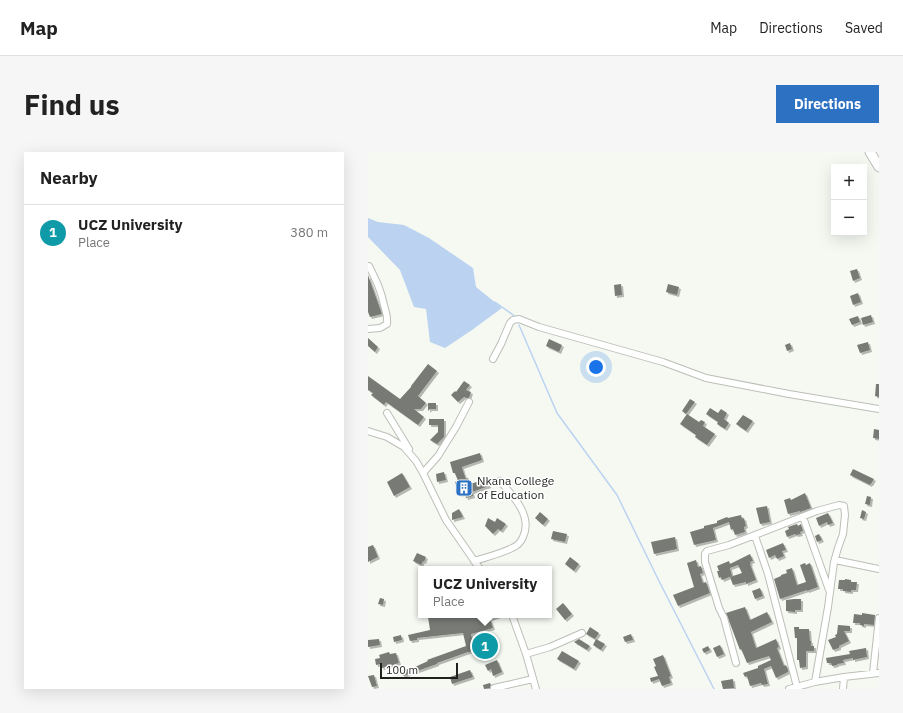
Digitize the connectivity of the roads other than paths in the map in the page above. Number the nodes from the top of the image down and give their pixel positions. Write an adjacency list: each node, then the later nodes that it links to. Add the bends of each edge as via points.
1 (870, 152): 2 (highway)
2 (879, 168)
3 (368, 266): 4 (street, via 383,297 388,320 387,324 380,328)
4 (368, 329)
5 (493, 359): 7 (street, via 510,323 518,319 662,362 706,378)
6 (469, 402): 11 (street, via 438,456)
7 (879, 409)
8 (387, 413): 10 (street)
9 (368, 431): 10 (street, via 387,437 404,447)
10 (416, 460): 11 (street)
11 (423, 473): 16 (street, via 446,520)
12 (500, 481): 16 (street, via 524,515 525,533 522,540 513,548)
13 (803, 517): 14 (street); 15 (street, via 839,505 844,506 843,534); 19 (street)
14 (755, 535): 24 (street, via 707,551 705,554 705,562); 29 (street, via 768,574)
15 (835, 560): 18 (street); 19 (street)
16 (474, 561): 17 (street)
17 (478, 566)
18 (879, 569)
19 (830, 591): 28 (street)
20 (513, 618): 23 (street)
21 (879, 618): 25 (street)
22 (582, 633): 23 (street)
23 (526, 654): 27 (street)
24 (736, 663)
25 (876, 673): 26 (street)
26 (844, 677): 28 (street); 33 (street)
27 (533, 679): 30 (street); 31 (street)
28 (815, 682): 29 (street)
29 (797, 687): 32 (street)
30 (494, 688)
31 (536, 689)
32 (789, 689)
33 (843, 689)

